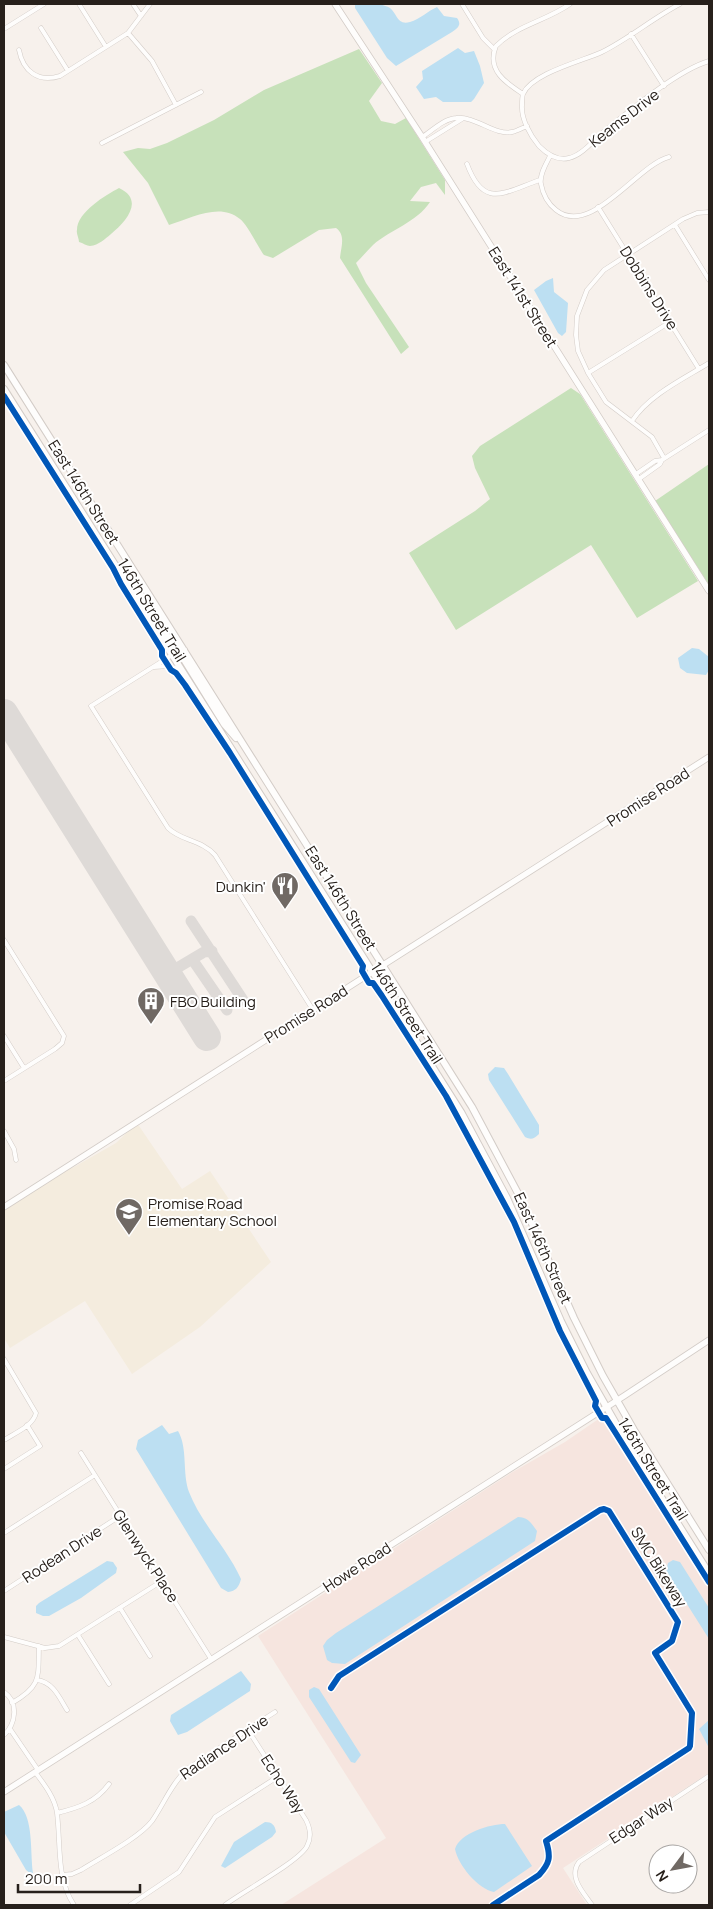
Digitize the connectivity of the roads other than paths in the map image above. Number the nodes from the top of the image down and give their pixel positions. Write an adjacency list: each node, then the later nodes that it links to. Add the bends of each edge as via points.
1 (44, 4): 11 (street)
2 (79, 4): 14 (street)
3 (133, 4): 9 (street)
4 (150, 4): 9 (street)
5 (335, 4): 24 (street, East 141st Street)
6 (462, 4): 15 (street, via 483,38)
7 (570, 4): 15 (street, via 506,36)
8 (680, 4): 13 (street)
9 (141, 16): 12 (street)
10 (40, 28): 18 (street)
11 (4, 29)
12 (128, 33): 14 (street); 22 (street, via 152,61)
13 (631, 34): 19 (street); 21 (street, via 602,52 541,76)
14 (106, 47): 18 (street)
15 (494, 49): 21 (street, via 498,74 503,82)
16 (19, 50): 18 (street, via 23,64 34,76 53,78)
17 (709, 61): 19 (street, Keams Drive, via 698,64)
18 (68, 71)
19 (664, 86): 26 (street, Keams Drive, via 601,133 584,150 570,158)
20 (201, 92): 22 (street)
21 (522, 94): 23 (street, via 521,114)
22 (176, 105): 25 (street)
23 (527, 126): 24 (street, via 511,132 462,119); 26 (street)
24 (423, 140): 44 (street, East 141st Street)
25 (102, 143)
26 (550, 156): 29 (street)
27 (669, 156): 30 (street, via 659,159)
28 (467, 164): 29 (street, via 481,190 493,194)
29 (540, 180): 30 (street, via 549,205 562,215 575,217)
30 (598, 207): 33 (street, Dobbins Drive)
31 (709, 212): 32 (street, via 697,213)
32 (675, 224): 33 (street); 34 (street)
33 (627, 254): 35 (street, Dobbins Drive); 39 (street, via 595,279 579,306 576,343)
34 (709, 280)
35 (670, 322): 38 (street, Dobbins Drive); 39 (street)
36 (709, 363): 38 (street)
37 (4, 365): 47 (main road, East 146th Street)
38 (699, 369): 41 (street, via 650,402)
39 (588, 373): 41 (street, via 606,402)
40 (4, 389): 45 (main road, East 146th Street)
41 (632, 421): 43 (street, via 652,438)
42 (709, 430): 43 (street)
43 (663, 459): 44 (street)
44 (638, 476): 46 (street, East 141st Street)
45 (107, 552): 47 (main road, via 131,579 172,644); 48 (main road, East 146th Street)
46 (709, 591)
47 (184, 650): 51 (main road, East 146th Street)
48 (172, 655): 49 (street); 50 (main road, East 146th Street); 51 (main road, via 183,658 224,724)
49 (151, 668): 50 (street, via 165,666); 56 (street, via 91,706 168,828 201,844 215,855)
50 (182, 671): 55 (main road, East 146th Street)
51 (248, 752): 54 (main road, East 146th Street)
52 (709, 757): 54 (street, Promise Road)
53 (4, 940): 58 (street, via 64,1036 58,1046)
54 (383, 965): 55 (street, Promise Road); 65 (main road, East 146th Street, via 460,1086 501,1158 574,1318)
55 (372, 972): 56 (street, Promise Road); 66 (main road, East 146th Street, via 488,1160 564,1326)
56 (313, 1010): 62 (street, Promise Road)
57 (4, 1036): 58 (street)
58 (24, 1068): 59 (street)
59 (4, 1081)
60 (4, 1131): 61 (street)
61 (16, 1160)
62 (4, 1207)
63 (709, 1340): 65 (street, Howe Road)
64 (4, 1359): 67 (street, via 35,1409 35,1418)
65 (617, 1401): 66 (street, Howe Road); 74 (main road, East 146th Street)
66 (606, 1407): 75 (main road, East 146th Street); 83 (street, Howe Road)
67 (27, 1425): 68 (street); 70 (street, via 40,1446)
68 (4, 1440)
69 (81, 1453): 71 (street, Glenwyck Place)
70 (4, 1469)
71 (95, 1475): 72 (street, Glenwyck Place); 73 (street)
72 (120, 1516): 76 (street, Glenwyck Place); 77 (street, Rodean Drive)
73 (4, 1533)
74 (709, 1550)
75 (709, 1573)
76 (162, 1581): 78 (street); 83 (street, Glenwyck Place)
77 (4, 1591)
78 (120, 1608): 79 (street); 82 (street)
79 (78, 1635): 81 (street, via 54,1648); 85 (street)
80 (4, 1637): 81 (street)
81 (39, 1646): 84 (street)
82 (150, 1656)
83 (212, 1659): 93 (street, Howe Road)
84 (37, 1680): 87 (street, via 32,1690); 88 (street, via 54,1689)
85 (108, 1684)
86 (4, 1692): 87 (street)
87 (12, 1703): 90 (street, via 15,1712)
88 (67, 1710)
89 (275, 1712): 91 (street, Radiance Drive)
90 (10, 1729): 92 (street); 93 (street)
91 (248, 1730): 94 (street, Echo Way); 99 (street, Radiance Drive, via 187,1769 175,1781 151,1822 141,1832 81,1870)
92 (4, 1734)
93 (36, 1771): 97 (street, Howe Road); 98 (street)
94 (279, 1776): 101 (street, via 215,1817 179,1872); 102 (street, Echo Way, via 306,1820 310,1829 309,1841 301,1854)
95 (709, 1778): 103 (street, Edgar Way, via 584,1857 574,1874)
96 (109, 1784): 98 (street, via 102,1793 82,1806)
97 (4, 1792)
98 (57, 1812): 99 (street)
99 (62, 1875): 100 (street, via 63,1886)
100 (74, 1905)
101 (130, 1905)
102 (225, 1905)
103 (592, 1905)

